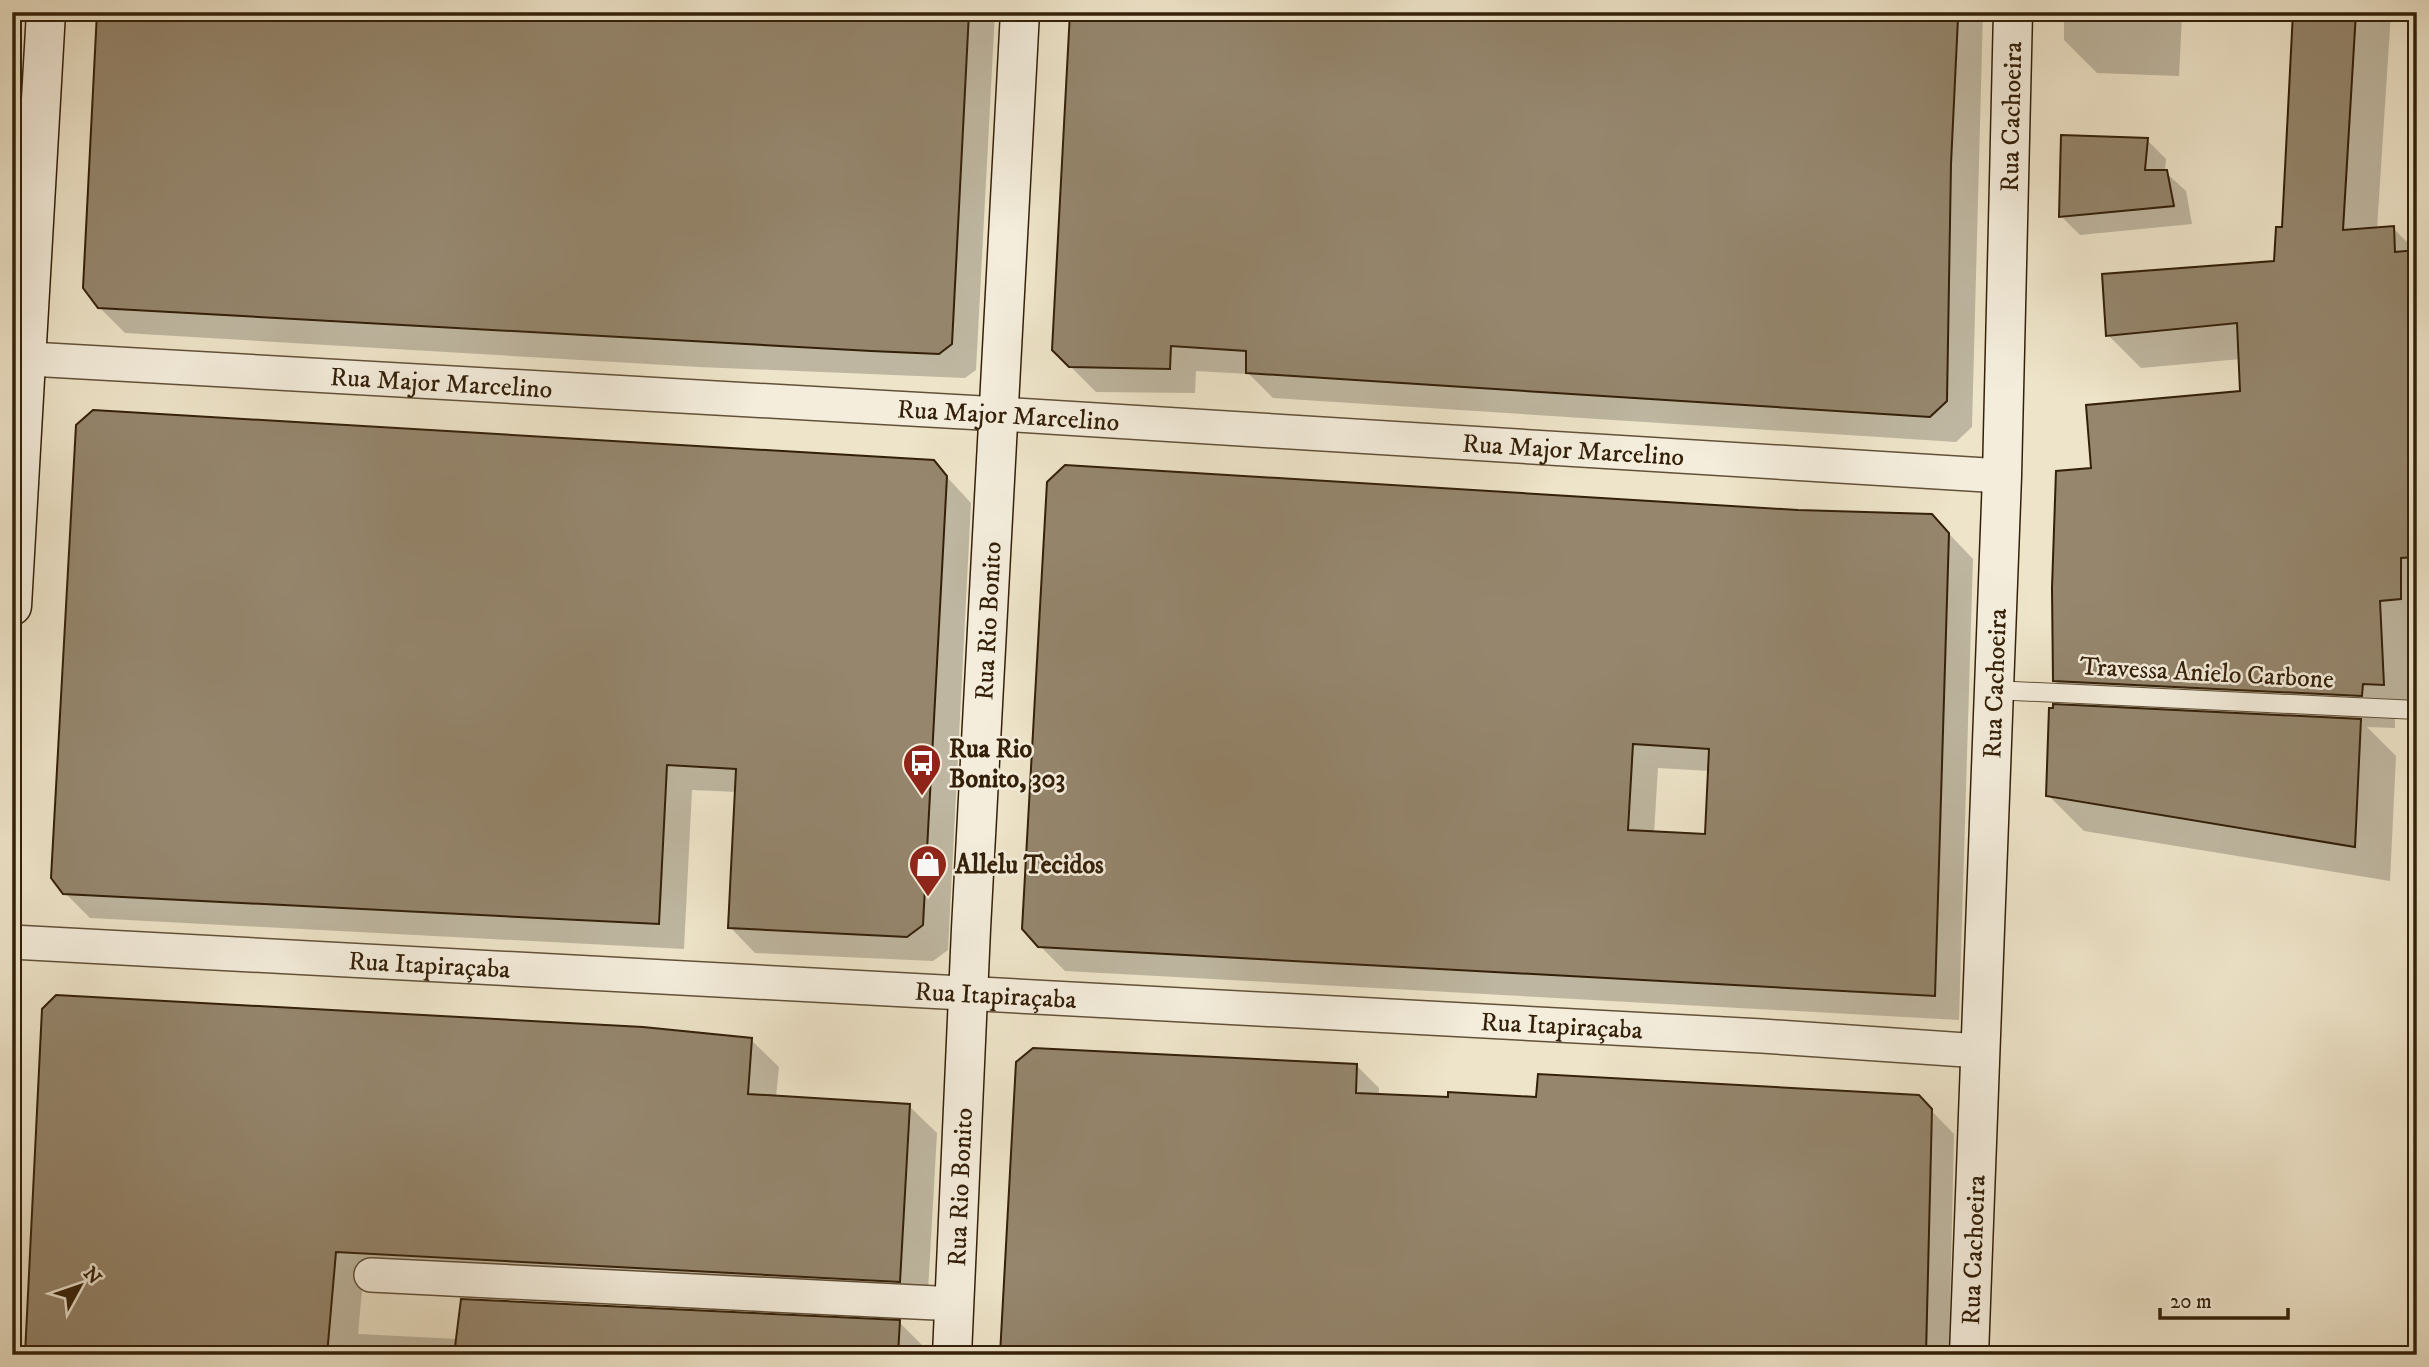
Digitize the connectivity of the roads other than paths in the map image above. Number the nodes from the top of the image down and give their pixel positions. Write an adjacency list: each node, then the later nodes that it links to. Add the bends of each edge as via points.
1 (46, 12): 4 (street)
2 (1020, 12): 5 (street, Rua Rio Bonito)
3 (2013, 12): 6 (street, Rua Cachoeira)
4 (20, 358): 5 (street, Rua Major Marcelino); 7 (street)
5 (999, 414): 6 (street, Rua Major Marcelino); 11 (street, Rua Rio Bonito)
6 (2002, 476): 8 (street, Rua Cachoeira)
7 (12, 607)
8 (1993, 690): 9 (lane, Travessa Anielo Carbone); 12 (street, Rua Cachoeira)
9 (2417, 710)
10 (12, 942): 11 (street, Rua Itapiraçaba)
11 (968, 994): 12 (street, Rua Itapiraçaba, via 1762,1035); 14 (street, Rua Rio Bonito)
12 (1980, 1051): 16 (street, Rua Cachoeira)
13 (371, 1275): 14 (street)
14 (956, 1304): 15 (street, Rua Rio Bonito)
15 (952, 1355)
16 (1969, 1355)

